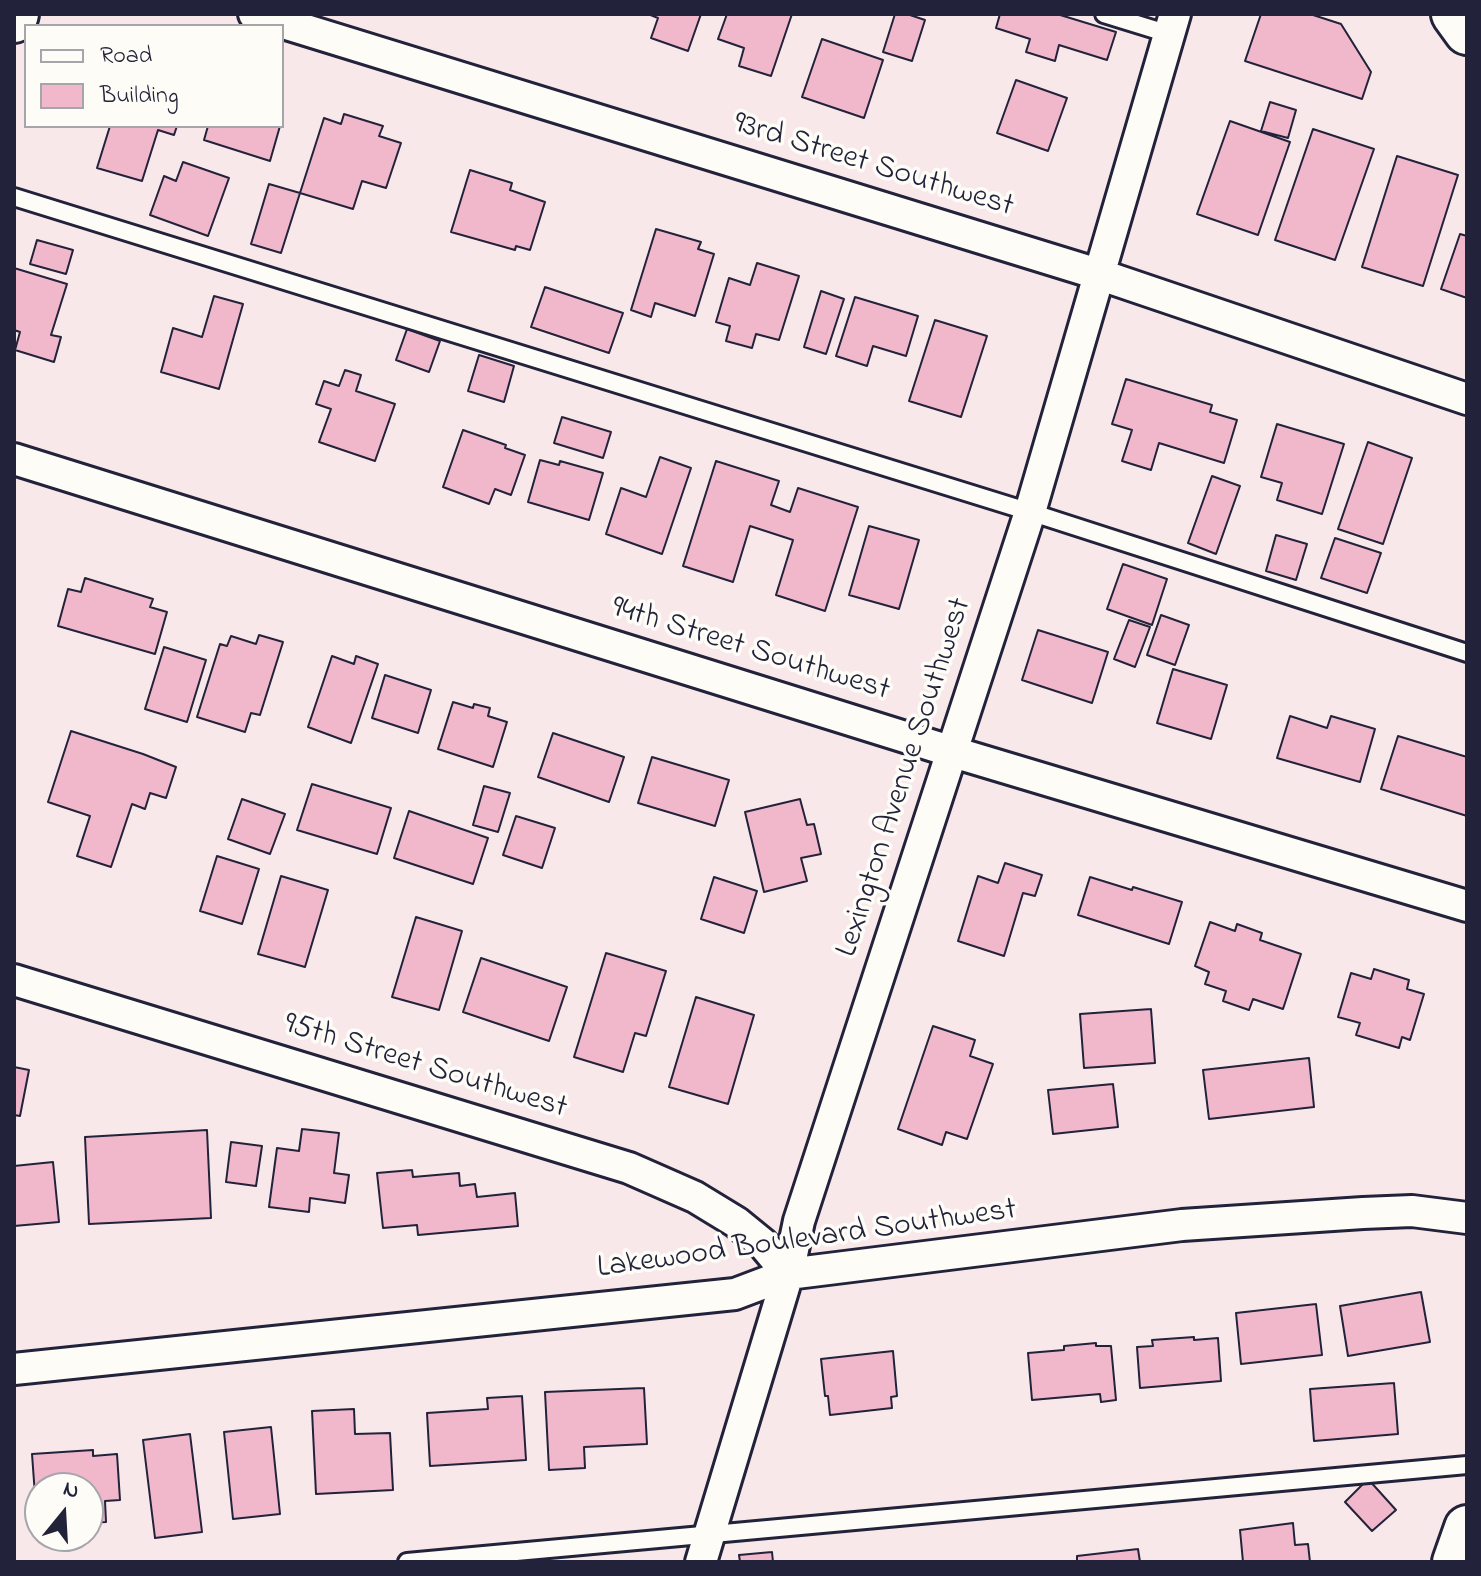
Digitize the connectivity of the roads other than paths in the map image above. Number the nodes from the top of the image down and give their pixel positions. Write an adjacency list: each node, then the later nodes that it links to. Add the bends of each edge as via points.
1 (16, 14): 5 (street)
2 (254, 14): 9 (street, 93rd Street Southwest)
3 (1104, 14): 6 (lane)
4 (1454, 14): 7 (street)
5 (14, 20)
6 (1172, 24): 9 (street, Lexington Avenue Southwest)
7 (1467, 32)
8 (14, 197): 12 (lane)
9 (1098, 274): 10 (street, 93rd Street Southwest); 12 (street, Lexington Avenue Southwest)
10 (1467, 399)
11 (14, 459): 14 (street, 94th Street Southwest)
12 (1030, 512): 13 (lane); 14 (street, Lexington Avenue Southwest)
13 (1467, 653)
14 (953, 752): 15 (street, 94th Street Southwest); 18 (street, Lexington Avenue Southwest, via 799,1221)
15 (1467, 906)
16 (14, 980): 18 (street, 95th Street Southwest, via 629,1168 736,1222)
17 (1467, 1218): 18 (street, Lakewood Boulevard Southwest, via 1412,1211 1182,1225)
18 (788, 1274): 19 (street, Lakewood Boulevard Southwest, via 735,1294); 22 (street, Lexington Avenue Southwest)
19 (14, 1369)
20 (1467, 1465): 22 (lane)
21 (1467, 1528): 24 (street)
22 (705, 1549): 23 (lane)
23 (407, 1562)
24 (1455, 1562)

